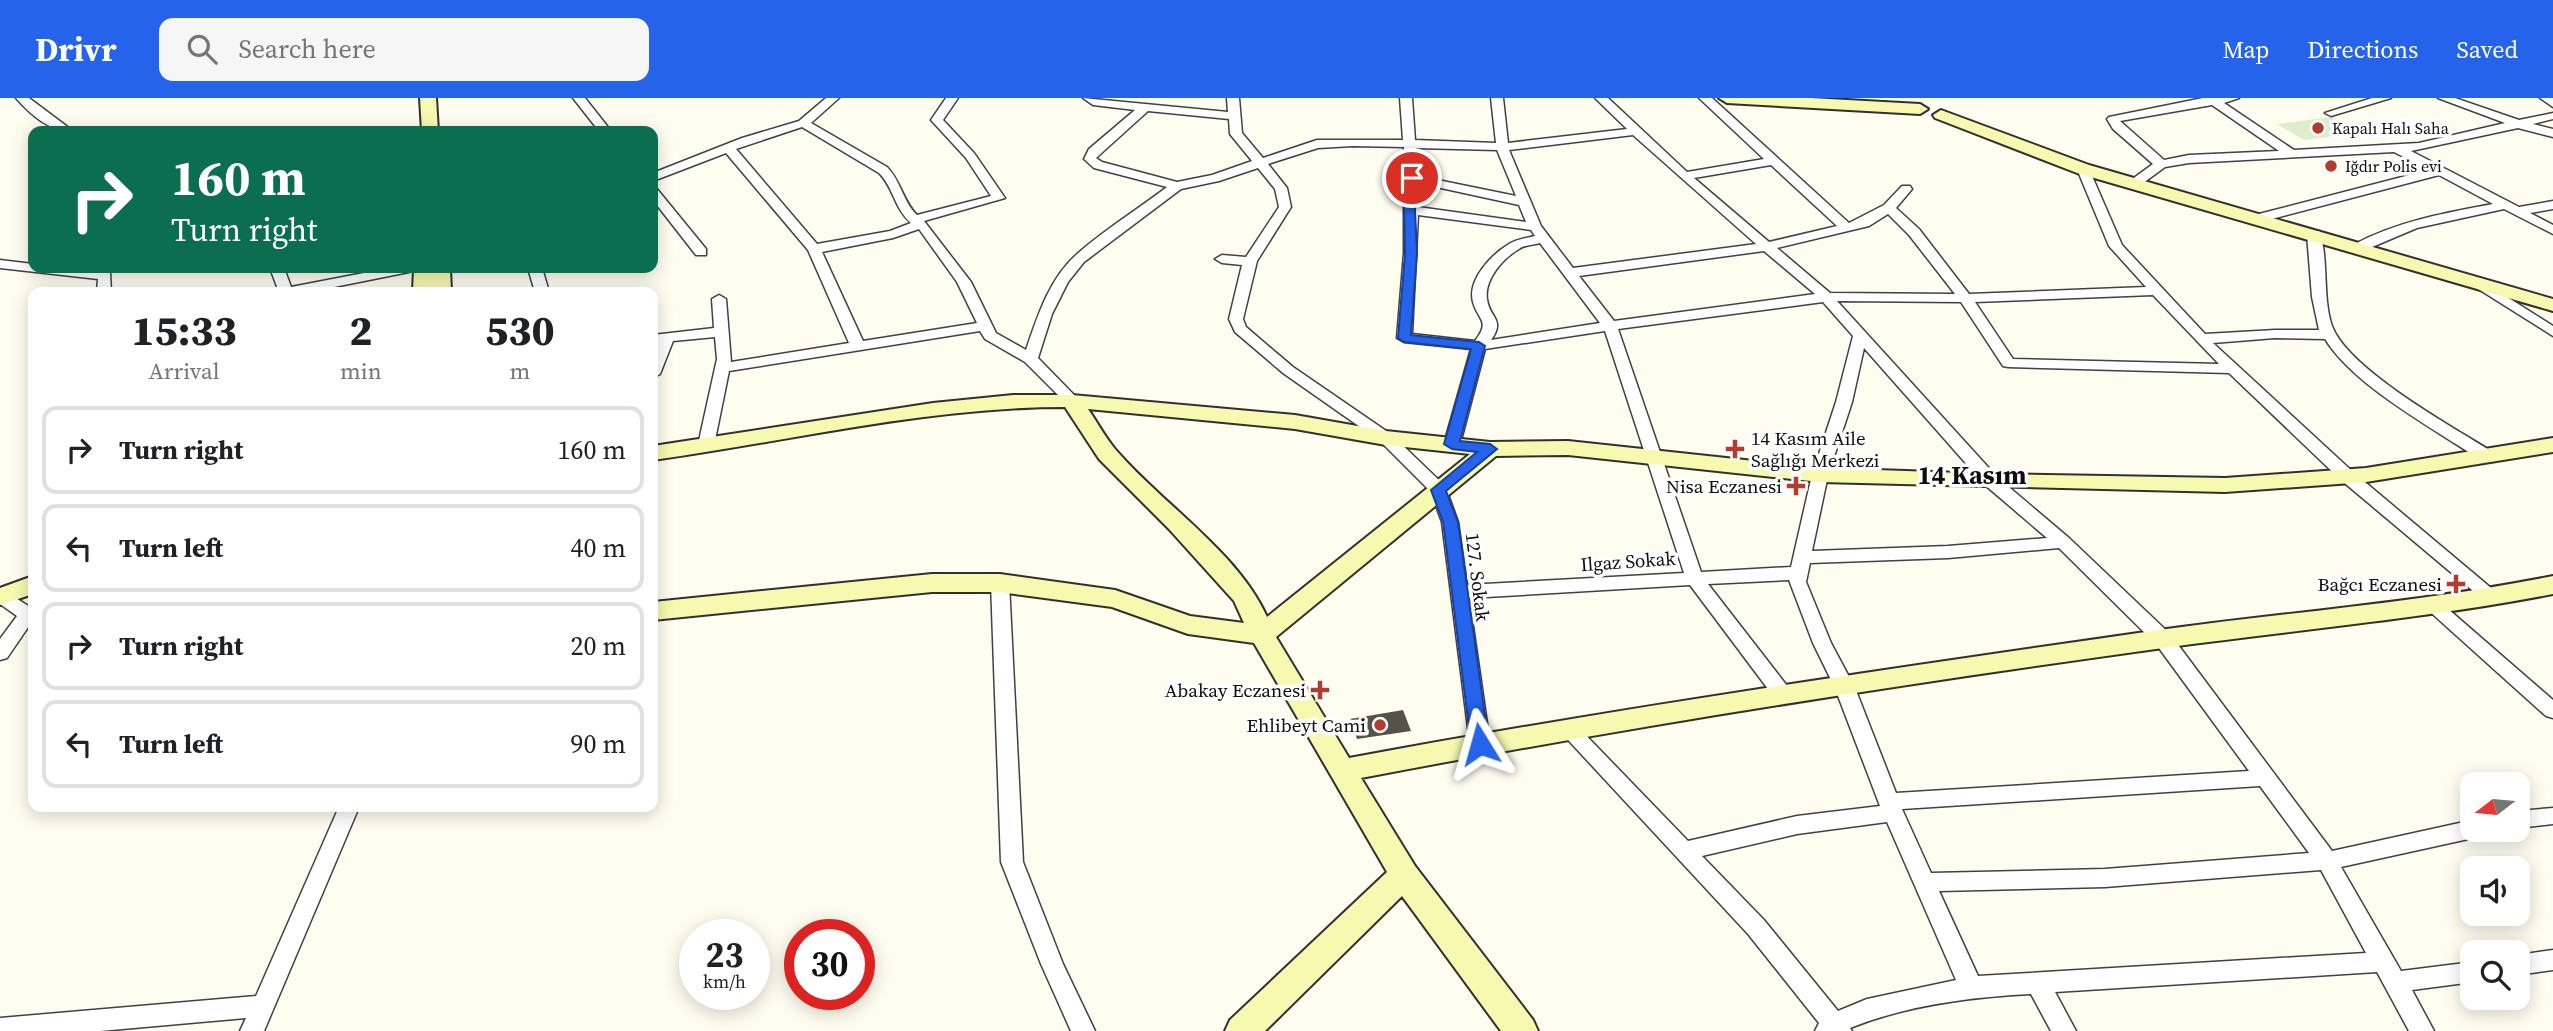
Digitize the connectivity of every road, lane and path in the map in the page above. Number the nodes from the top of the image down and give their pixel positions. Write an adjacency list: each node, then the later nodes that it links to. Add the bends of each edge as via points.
1 (22, 98): 31 (street)
2 (413, 98): 32 (street)
3 (428, 98): 33 (street)
4 (579, 98): 34 (street)
5 (832, 98): 29 (street)
6 (952, 98): 60 (street, via 937,120 999,198)
7 (1089, 98): 25 (street)
8 (1233, 98): 27 (street)
9 (1406, 98): 37 (street)
10 (1497, 98): 39 (street)
11 (1601, 98): 35 (street)
12 (1705, 98): 42 (street)
13 (1727, 98): 21 (street)
14 (1894, 98): 21 (street)
15 (2233, 98): 20 (street)
16 (2385, 98): 26 (street)
17 (2444, 98): 22 (street)
18 (2477, 98): 22 (street)
19 (2546, 98): 23 (street)
20 (2213, 100): 41 (street); 44 (street, via 2113,119)
21 (1923, 101): 24 (street)
22 (2462, 104): 30 (street)
23 (2553, 104)
24 (1950, 107): 45 (street, via 2000,138)
25 (1144, 108): 27 (street); 51 (street, via 1090,159)
26 (2331, 113)
27 (1235, 116): 43 (street, via 1236,134)
28 (2553, 116): 30 (street)
29 (803, 123): 38 (street); 60 (street, via 883,170 905,211)
30 (2518, 124): 36 (street); 40 (street)
31 (58, 126)
32 (415, 126)
33 (430, 126)
34 (601, 126)
35 (1637, 131): 39 (street); 48 (street)
36 (2553, 133)
37 (1411, 144): 39 (street); 43 (street, via 1326,143); 49 (street)
38 (728, 148): 47 (street); 67 (street)
39 (1502, 148): 54 (street)
40 (2396, 148): 41 (street); 46 (street)
41 (2290, 153): 44 (street)
42 (1773, 161): 48 (street); 61 (street)
43 (1257, 162): 51 (street); 70 (street, via 1281,188 1286,207)
44 (2161, 164): 50 (street)
45 (2083, 169): 50 (street); 79 (street, via 2116,246)
46 (2441, 171): 57 (street); 59 (street)
47 (658, 175)
48 (1684, 176): 65 (street)
49 (1412, 178): 54 (street); 58 (street)
50 (2135, 183): 59 (street)
51 (1177, 186): 94 (street, via 1079,259 1045,314)
52 (1906, 189): 56 (street)
53 (658, 198): 68 (street)
54 (1524, 202): 63 (street)
55 (2553, 205): 57 (street)
56 (1889, 208): 61 (street); 81 (street, via 1914,232)
57 (2512, 208): 62 (street); 66 (street, via 2428,221)
58 (1410, 210): 63 (street); 93 (street, via 1404,338)
59 (2260, 218): 64 (street)
60 (918, 222): 67 (street, via 892,234); 84 (street, via 964,282)
61 (1847, 228): 65 (street)
62 (2553, 230)
63 (1539, 232): 75 (street); 93 (street, via 1490,267 1480,290 1490,331)
64 (2314, 234): 66 (street); 89 (street)
65 (1765, 247): 75 (street); 80 (street)
66 (2360, 247): 76 (street)
67 (814, 249): 92 (street)
68 (701, 252)
69 (1222, 259): 70 (street)
70 (1250, 261): 98 (street, 127. Sokak, via 1236,319 1240,329 1288,370)
71 (0, 264): 72 (street)
72 (28, 267)
73 (78, 273): 77 (street, via 104,276)
74 (384, 273): 78 (street)
75 (1569, 273): 85 (street)
76 (2477, 282): 83 (street); 87 (street)
77 (104, 287)
78 (313, 287)
79 (2156, 291): 81 (street); 91 (street)
80 (1826, 297): 81 (street); 85 (street); 88 (street)
81 (1965, 298): 96 (street, via 2008,363)
82 (719, 299): 86 (street)
83 (2553, 305)
84 (984, 326): 92 (street); 94 (street, via 990,336)
85 (1610, 326): 93 (street); 105 (street)
86 (722, 332): 90 (street); 95 (street)
87 (2553, 332)
88 (1860, 335): 106 (street); 108 (street)
89 (2328, 335): 91 (street); 104 (street, via 2335,348 2365,374)
90 (660, 339)
91 (2201, 339): 96 (street)
92 (858, 346): 95 (street)
93 (1479, 346): 99 (street)
94 (1030, 359): 97 (street)
95 (722, 368): 100 (street)
96 (2231, 369): 107 (street)
97 (1072, 401): 98 (street, via 1295,422); 100 (street, via 1013,401 933,410); 122 (street, via 1107,454 1245,597)
98 (1386, 438): 99 (street); 109 (street, 127. Sokak)
99 (1452, 444): 102 (street)
100 (706, 445): 103 (street)
101 (2553, 445): 104 (street)
102 (1490, 449): 105 (street, via 1568,448); 109 (street)
103 (658, 452)
104 (2485, 455): 107 (street)
105 (1651, 456): 106 (street); 112 (street)
106 (1820, 475): 108 (street); 111 (street)
107 (2347, 476): 108 (street, via 2225,485); 118 (street)
108 (1991, 481): 110 (street)
109 (1438, 490): 116 (street, 127. Sokak, via 1450,522); 122 (street)
110 (2063, 542): 111 (street, Ilgaz Sokak); 123 (street)
111 (1800, 565): 112 (street, Ilgaz Sokak); 125 (street, via 1797,582)
112 (1694, 578): 116 (street, Ilgaz Sokak); 126 (street)
113 (1000, 583): 121 (street, via 932,583); 122 (street, via 1115,599 1188,625); 152 (street, via 1012,862)
114 (2553, 585): 118 (street)
115 (28, 586): 117 (street)
116 (1459, 592): 129 (street, 127. Sokak)
117 (1, 597): 119 (street); 124 (street, via 28,614)
118 (2491, 597): 120 (street)
119 (28, 600)
120 (2434, 606): 123 (street); 127 (street)
121 (658, 610)
122 (1262, 635): 130 (street)
123 (2163, 639): 125 (street); 131 (street)
124 (0, 653)
125 (1845, 688): 126 (street); 132 (street)
126 (1784, 696): 128 (street)
127 (2553, 711)
128 (1567, 728): 129 (street); 137 (street)
129 (1480, 744): 130 (street)
130 (1343, 769): 139 (street)
131 (2263, 778): 132 (street); 138 (street)
132 (1891, 808): 137 (street); 140 (street)
133 (347, 812): 148 (street)
134 (2553, 816): 135 (street)
135 (2530, 819)
136 (2460, 832): 138 (street)
137 (1685, 851): 149 (street, via 1756,927)
138 (2327, 861): 140 (street, via 2105,878); 142 (street)
139 (1404, 876): 153 (street); 154 (street)
140 (1923, 882): 147 (street)
141 (2553, 960): 143 (street)
142 (2383, 962): 145 (street); 146 (street)
143 (2530, 963)
144 (2460, 974): 145 (street)
145 (2395, 982): 156 (street)
146 (2037, 983): 147 (street); 155 (street)
147 (1971, 987): 149 (street, via 1867,1010)
148 (263, 1006): 150 (street); 151 (street)
149 (1834, 1028)
150 (0, 1029)
151 (252, 1031)
152 (1083, 1031)
153 (1242, 1031)
154 (1521, 1031)
155 (2064, 1031)
156 (2422, 1031)

